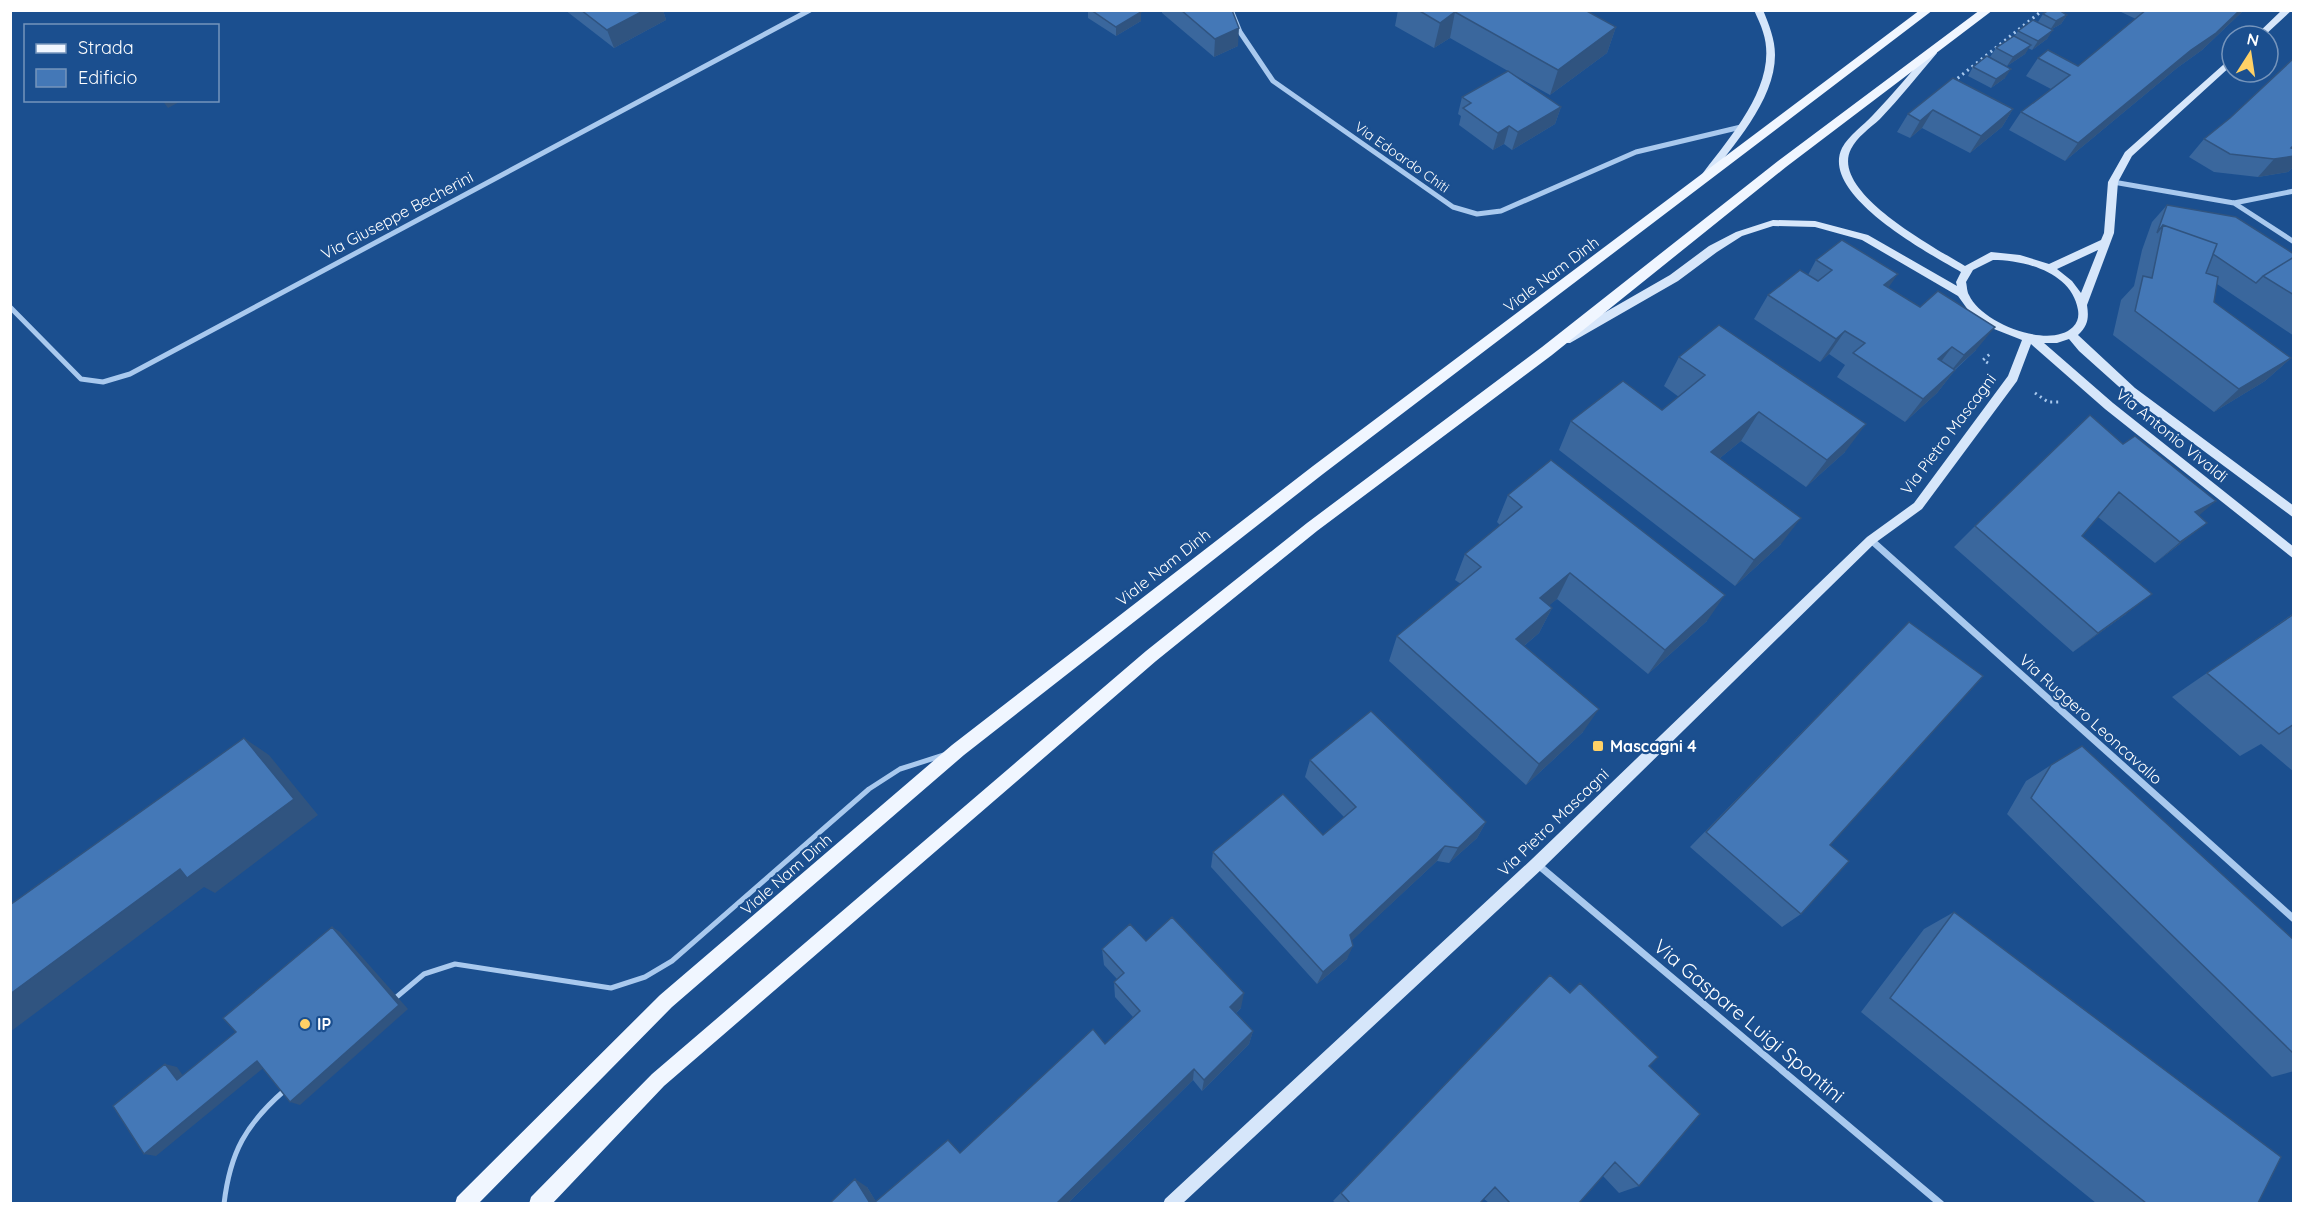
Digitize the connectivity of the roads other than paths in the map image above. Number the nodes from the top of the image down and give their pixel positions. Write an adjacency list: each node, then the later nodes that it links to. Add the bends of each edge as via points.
1 (810, 10): 21 (street, Via Giuseppe Becherini, via 130,374 103,382 81,379)
2 (1231, 10): 10 (street, Via Edoardo Chiti, via 1240,32 1273,81 1453,207 1477,214 1502,211 1636,152)
3 (1758, 10): 10 (street, via 1770,38 1770,65 1762,96)
4 (1928, 10): 12 (main road, Viale Nam Dinh)
5 (1988, 10): 8 (main road)
6 (2288, 10): 7 (street)
7 (2272, 24)
8 (1934, 51): 18 (street, via 1852,139 1844,153 1843,167 1863,202); 24 (main road, via 1782,164)
9 (2220, 71): 11 (street, via 2128,154)
10 (1741, 127): 12 (street)
11 (2113, 182): 14 (street); 15 (street)
12 (1698, 186): 28 (main road, Viale Nam Dinh, via 1318,470)
13 (2294, 191): 14 (street)
14 (2234, 203): 16 (street)
15 (2106, 242): 17 (street); 20 (street)
16 (2294, 242)
17 (2050, 268): 18 (street, via 2030,260 1990,256); 20 (street, via 2065,278)
18 (1965, 270): 19 (street)
19 (1963, 294): 23 (street, via 1987,322); 24 (street, via 1865,237 1815,224 1773,223 1739,234 1674,278)
20 (2083, 303): 22 (street, via 2080,326)
21 (10, 307)
22 (2071, 334): 23 (street, via 2059,339); 25 (street, Via Antonio Vivaldi, via 2131,392)
23 (2030, 339): 26 (street, Via Pietro Mascagni, via 2013,378 1918,506); 27 (street, Via Antonio Vivaldi)
24 (1547, 351): 36 (main road, via 1312,527 1151,656 658,1080)
25 (2294, 513)
26 (1871, 540): 29 (street, Via Pietro Mascagni); 30 (street, Via Ruggero Leoncavallo)
27 (2294, 554)
28 (958, 750): 31 (lane, via 900,769 869,789 672,961 645,977 611,988 454,964 424,974); 35 (main road, Viale Nam Dinh, via 666,1001)
29 (1537, 864): 33 (street, Via Pietro Mascagni); 37 (street, Via Gaspare Luigi Spontini)
30 (2294, 919)
31 (388, 1004)
32 (287, 1088): 34 (lane, via 260,1111 237,1145)
33 (1176, 1202)
34 (224, 1203)
35 (464, 1203)
36 (538, 1203)
37 (1941, 1203)

